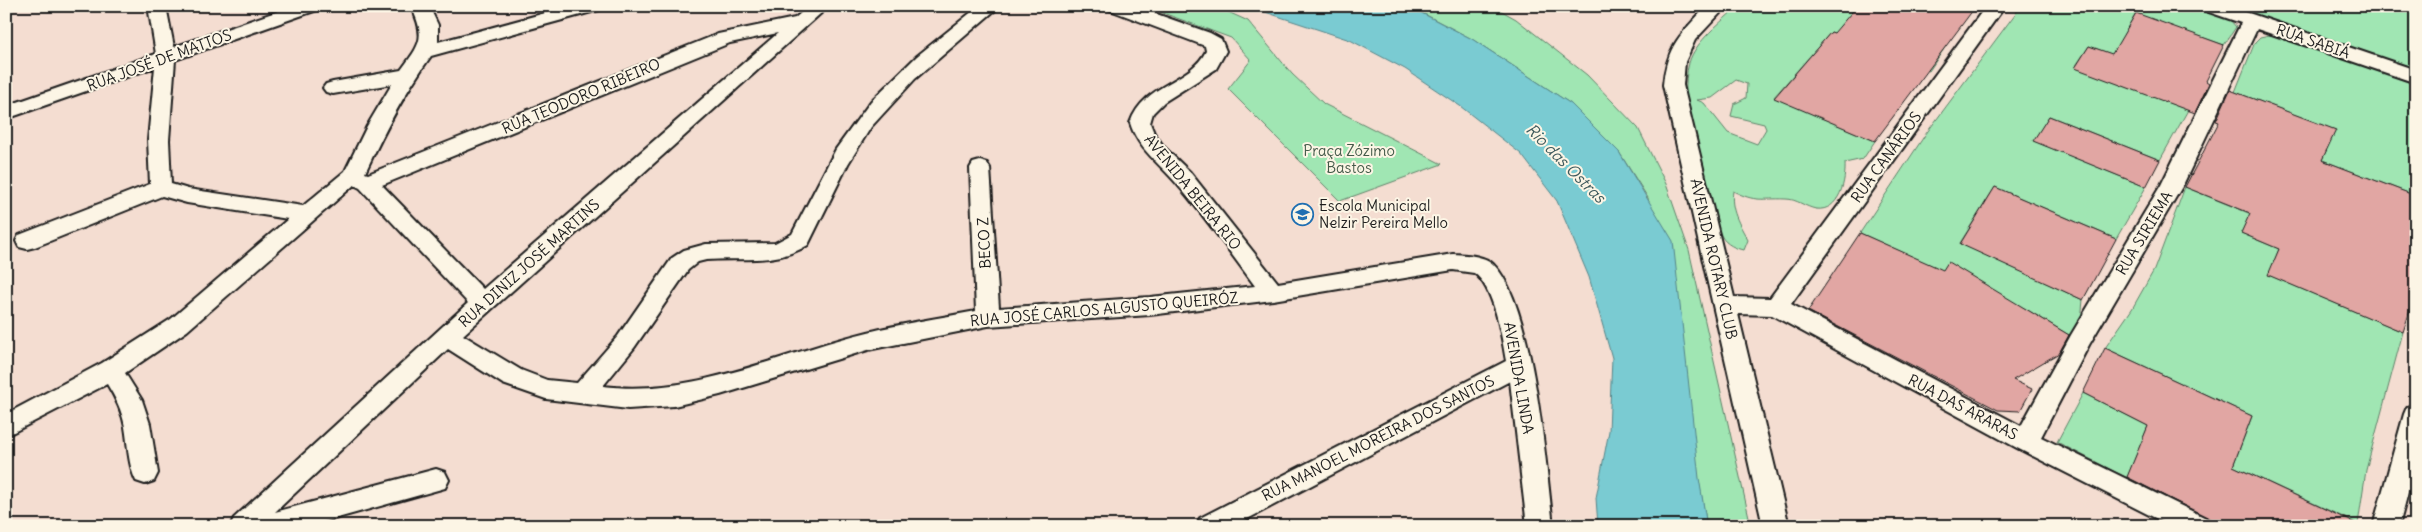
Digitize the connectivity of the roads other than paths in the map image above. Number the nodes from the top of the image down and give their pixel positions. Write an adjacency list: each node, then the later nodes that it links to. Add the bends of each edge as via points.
1 (157, 6): 14 (street)
2 (311, 6): 14 (street, RUA JOSÉ DE MATTOS)
3 (420, 6): 13 (street, via 430,38)
4 (593, 6): 13 (street)
5 (820, 6): 12 (street, RUA DINIZ JOSÉ MARTINS)
6 (991, 6): 33 (street, via 941,44 864,122 848,146 800,239 775,252 693,255 680,264 626,342)
7 (1116, 6): 25 (street, AVENIDA BEIRA RIO, via 1214,43 1216,51 1209,65 1157,98 1144,111 1140,123 1158,152 1183,177)
8 (1718, 6): 27 (street, AVENIDA ROTARY CLUB, via 1687,38 1675,62 1673,85)
9 (1996, 6): 28 (street, RUA CANÁRIOS)
10 (2209, 6): 11 (street, RUA SABIÁ)
11 (2252, 20): 16 (street, RUA SABIÁ); 36 (street, RUA SIRIEMA, via 2172,185 2079,341)
12 (799, 23): 20 (street, RUA TEODORO RIBEIRO, via 725,38); 26 (street, RUA DINIZ JOSÉ MARTINS)
13 (424, 52): 15 (street)
14 (165, 58): 18 (street, RUA JOSÉ DE MATTOS); 21 (street, via 158,133)
15 (407, 74): 17 (street); 20 (street, via 377,126)
16 (2416, 77)
17 (334, 88)
18 (6, 113)
19 (980, 168): 29 (street, BECO Z)
20 (360, 179): 22 (street); 26 (street)
21 (161, 188): 22 (street, via 187,196); 23 (street)
22 (306, 214): 32 (street, via 186,320)
23 (27, 241)
24 (1452, 262): 25 (street, RUA JOSÉ CARLOS ALGUSTO QUEIRÓZ); 31 (street, AVENIDA LINDA, via 1472,264 1486,270 1492,278 1511,322)
25 (1273, 292): 29 (street, RUA JOSÉ CARLOS ALGUSTO QUEIRÓZ, via 1150,306)
26 (482, 303): 30 (street, RUA DINIZ JOSÉ MARTINS)
27 (1724, 305): 28 (street, RUA DAS ARARAS); 43 (street, AVENIDA ROTARY CLUB)
28 (1776, 308): 36 (street, RUA DAS ARARAS)
29 (988, 317): 33 (street, RUA JOSÉ CARLOS ALGUSTO QUEIRÓZ, via 868,341 674,396 628,399)
30 (447, 337): 33 (street, RUA JOSÉ CARLOS ALGUSTO QUEIRÓZ, via 512,377 546,389); 39 (street, RUA DINIZ JOSÉ MARTINS)
31 (1520, 365): 41 (street, RUA MANOEL MOREIRA DOS SANTOS); 42 (street, AVENIDA LINDA)
32 (111, 370): 35 (street); 37 (street, via 130,400)
33 (582, 395)
34 (2416, 414): 45 (street)
35 (6, 426)
36 (2026, 441): 44 (street, RUA DAS ARARAS)
37 (145, 473)
38 (436, 480): 40 (street)
39 (243, 526)
40 (267, 526)
41 (1209, 526)
42 (1540, 526)
43 (1776, 526)
44 (2197, 526)
45 (2386, 526)

